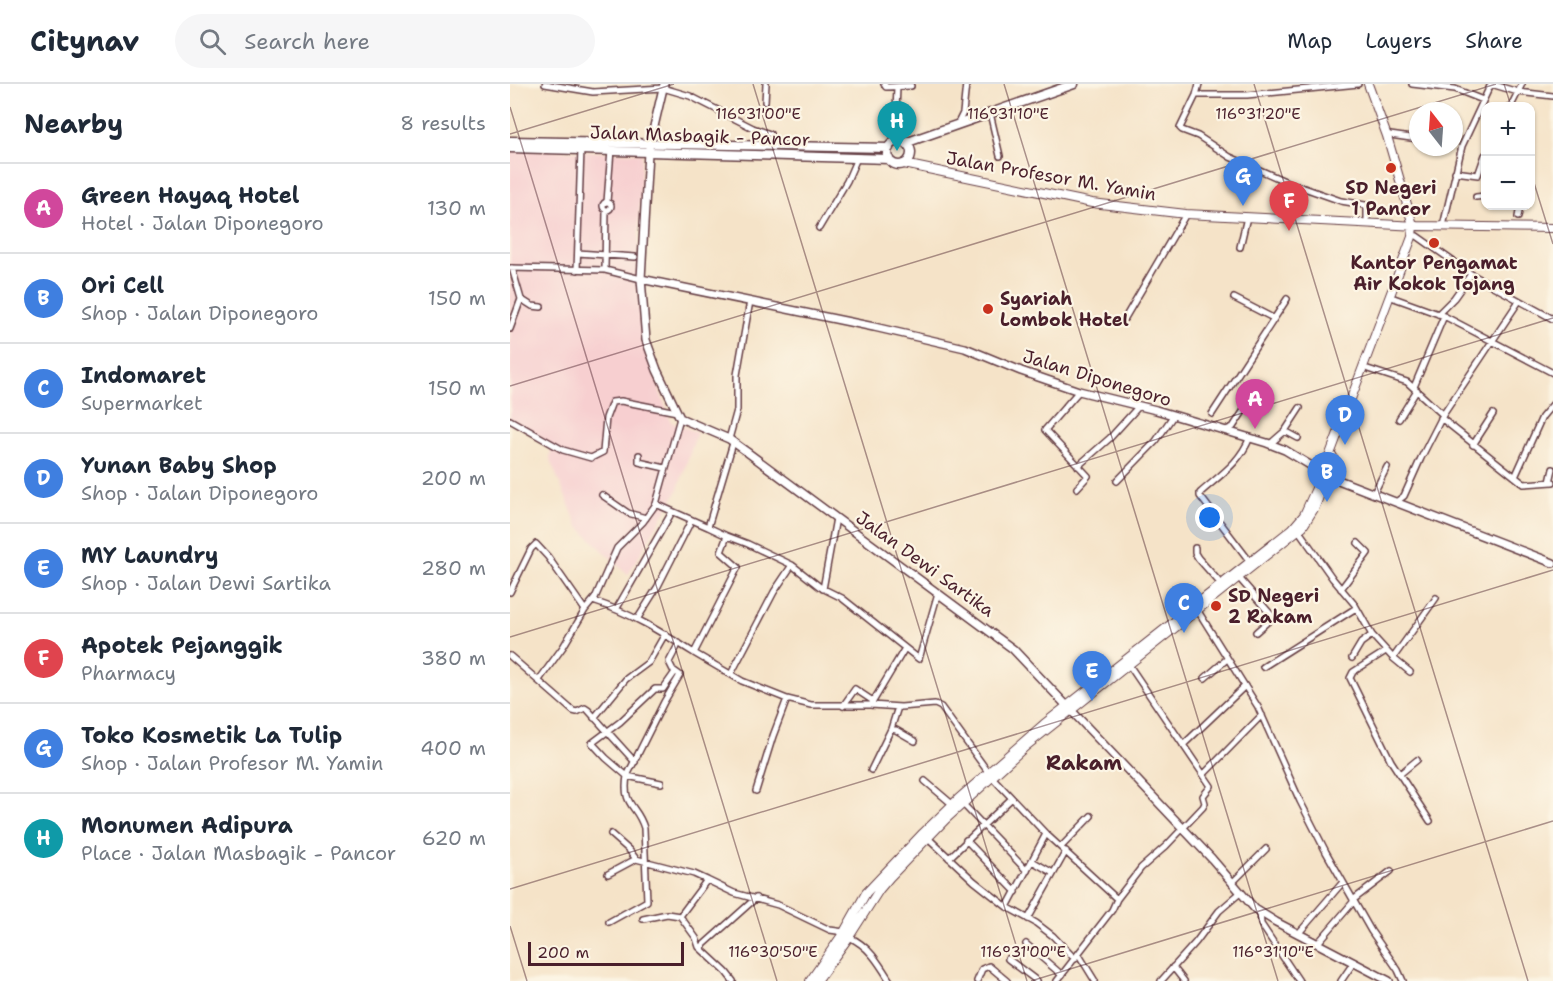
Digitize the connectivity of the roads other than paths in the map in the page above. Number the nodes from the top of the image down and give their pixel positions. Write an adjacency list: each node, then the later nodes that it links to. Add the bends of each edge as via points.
1 (545, 84): 12 (street, via 593,92)
2 (766, 84): 19 (street)
3 (884, 84): 14 (street)
4 (966, 84): 24 (street, via 963,113)
5 (1074, 84): 23 (main road)
6 (1199, 84): 16 (street)
7 (1358, 84): 16 (street, via 1247,95)
8 (1370, 84): 21 (main road)
9 (1412, 84): 18 (street, via 1455,89)
10 (1491, 84): 15 (street); 18 (street)
11 (1522, 84): 15 (street)
12 (663, 86): 25 (street); 32 (street)
13 (911, 86): 14 (street)
14 (897, 87): 22 (street)
15 (1518, 92): 17 (street); 20 (street)
16 (1196, 95): 51 (street, via 1182,130 1287,182 1365,205)
17 (1553, 96)
18 (1483, 100): 30 (street)
19 (765, 102)
20 (1513, 102)
21 (1378, 104): 26 (main road); 52 (main road)
22 (896, 112)
23 (990, 113): 24 (main road); 36 (street)
24 (955, 126): 29 (main road)
25 (770, 134)
26 (1390, 135): 27 (street); 52 (main road)
27 (1409, 138)
28 (510, 141): 32 (main road, Jalan Masbagik - Pancor)
29 (905, 143): 33 (main road, via 896,142); 41 (main road, via 911,154)
30 (1463, 144)
31 (510, 147): 34 (main road, Jalan Masbagik - Pancor)
32 (648, 148): 33 (main road, Jalan Masbagik - Pancor); 35 (main road, Jalan Masbagik - Pancor); 39 (main road, Jalan Masbagik - Pancor); 65 (street)
33 (889, 148): 40 (main road)
34 (581, 149): 35 (main road, Jalan Masbagik - Pancor); 58 (street)
35 (611, 150): 59 (street, via 607,202 611,207 606,210)
36 (1000, 156)
37 (1459, 156): 42 (street)
38 (1485, 156): 43 (street)
39 (856, 158): 40 (main road, Jalan Masbagik - Pancor); 54 (street)
40 (889, 159): 41 (main road, via 894,164)
41 (904, 164): 48 (main road, Jalan Profesor M. Yamin, via 1092,203)
42 (1455, 172): 43 (street); 53 (street)
43 (1478, 175): 44 (street)
44 (1481, 175)
45 (1476, 196): 46 (street)
46 (1481, 196)
47 (1519, 210): 50 (street)
48 (1186, 214): 49 (main road, Jalan Profesor M. Yamin); 74 (street)
49 (1247, 217): 51 (main road, Jalan Profesor M. Yamin); 57 (street)
50 (1518, 217)
51 (1367, 223): 52 (main road, Jalan Profesor M. Yamin)
52 (1415, 225): 53 (main road, Jalan Profesor M. Yamin); 56 (main road); 66 (main road)
53 (1443, 226): 55 (main road, Jalan Profesor M. Yamin)
54 (819, 228)
55 (1553, 228)
56 (1417, 236): 64 (street); 66 (main road)
57 (1240, 247)
58 (578, 253): 59 (street); 62 (street)
59 (605, 256): 60 (street); 63 (street)
60 (636, 257)
61 (511, 268): 62 (street, Jalan Diponegoro); 68 (street)
62 (577, 270): 63 (street, Jalan Diponegoro)
63 (605, 270): 65 (street, Jalan Diponegoro)
64 (1471, 274): 71 (street); 73 (street)
65 (641, 279): 70 (street, Jalan Diponegoro); 89 (street, via 646,340)
66 (1394, 296): 73 (street); 79 (main road); 106 (main road)
67 (1234, 297): 75 (street)
68 (521, 299): 72 (street); 77 (street)
69 (1287, 299): 75 (street)
70 (750, 301): 82 (street, Jalan Diponegoro, via 957,345); 98 (street)
71 (1519, 301): 76 (street); 78 (street)
72 (541, 307)
73 (1441, 315): 78 (street); 81 (street)
74 (1125, 318)
75 (1273, 318): 87 (street)
76 (1553, 319)
77 (510, 329)
78 (1492, 342): 80 (street); 91 (street)
79 (1368, 369): 81 (street, via 1401,379); 106 (main road)
80 (1553, 373)
81 (1416, 389): 91 (street); 92 (street)
82 (1079, 392): 84 (street, Jalan Diponegoro); 102 (street, via 1046,430)
83 (1553, 404): 107 (street, via 1542,417)
84 (1139, 406): 90 (street, Jalan Diponegoro); 102 (street)
85 (1246, 407): 94 (street)
86 (1300, 408): 95 (street)
87 (1212, 414)
88 (1493, 414): 100 (street)
89 (678, 415): 93 (street, via 612,402 606,418 603,452 591,458 562,450); 98 (street, Jalan Dewi Sartika); 104 (street)
90 (1173, 416): 94 (street, Jalan Diponegoro); 108 (street, via 1156,441)
91 (1442, 417): 100 (street); 113 (street, via 1404,496)
92 (1399, 419)
93 (510, 420)
94 (1227, 430): 96 (street, Jalan Diponegoro)
95 (1285, 430): 97 (street); 99 (street)
96 (1250, 437): 99 (street, Jalan Diponegoro); 125 (street, via 1245,451 1200,498)
97 (1298, 438)
98 (731, 441): 117 (street, Jalan Dewi Sartika); 119 (street)
99 (1270, 444): 106 (street, Jalan Diponegoro)
100 (1473, 445): 107 (street)
101 (639, 454): 104 (street, via 639,462)
102 (1078, 466): 110 (street, via 1088,477)
103 (1387, 467): 111 (street)
104 (665, 468): 114 (street)
105 (1553, 469): 109 (street)
106 (1326, 475): 111 (street, Jalan Diponegoro); 120 (main road, via 1311,516); 125 (main road, via 1301,520)
107 (1515, 477): 109 (street, via 1525,485)
108 (1117, 481)
109 (1551, 482)
110 (1077, 488)
111 (1374, 493): 113 (street, Jalan Diponegoro)
112 (602, 495): 116 (street, via 628,513)
113 (1396, 502): 124 (street, Jalan Diponegoro)
114 (656, 504): 115 (street); 116 (street)
115 (672, 512): 118 (street); 135 (street)
116 (646, 518): 134 (street, via 617,548)
117 (836, 518): 129 (street); 132 (street, Jalan Dewi Sartika)
118 (692, 520): 119 (street); 139 (street)
119 (708, 528): 121 (street)
120 (1299, 531): 125 (main road); 130 (street)
121 (727, 536): 126 (street); 146 (street, via 721,552 738,567)
122 (1358, 543): 130 (street, via 1368,553)
123 (1195, 548): 128 (street, via 1198,558)
124 (1553, 563)
125 (1252, 564): 127 (main road); 128 (main road)
126 (792, 565): 129 (street); 155 (street)
127 (1239, 578): 138 (main road); 140 (street, via 1274,617)
128 (1221, 584): 151 (main road)
129 (823, 589): 144 (street, via 842,598)
130 (1341, 590): 136 (street)
131 (510, 592): 137 (street, via 536,544)
132 (938, 593): 144 (street, via 919,659); 163 (street, Jalan Dewi Sartika, via 1012,649)
133 (1436, 598): 149 (street)
134 (593, 601): 135 (street); 137 (street)
135 (617, 608): 139 (street)
136 (1356, 608): 142 (street); 152 (street)
137 (585, 610): 157 (street)
138 (1198, 611): 150 (street); 151 (main road)
139 (638, 618): 141 (street)
140 (1256, 632)
141 (665, 634): 143 (street); 165 (street, via 649,662 626,679)
142 (1372, 634): 145 (street); 148 (street, via 1361,642)
143 (679, 643): 146 (street); 153 (street, via 669,662)
144 (905, 648): 160 (street)
145 (1386, 651): 149 (street); 175 (street, via 1350,677)
146 (694, 653): 155 (street)
147 (510, 656): 157 (street)
148 (1352, 658)
149 (1393, 658): 154 (street)
150 (1227, 659): 156 (street); 158 (street)
151 (1131, 661): 163 (main road); 169 (street)
152 (1263, 667)
153 (675, 672): 167 (street, via 663,689 655,689); 171 (street, via 680,675)
154 (1410, 672)
155 (730, 674): 159 (street)
156 (1205, 678)
157 (538, 680): 165 (street, via 573,711 585,708)
158 (1245, 686): 164 (street); 169 (street)
159 (787, 699): 161 (street); 179 (street)
160 (872, 703): 161 (street); 161 (street, via 855,689); 162 (street)
161 (843, 706)
162 (898, 707): 166 (street); 173 (street, via 939,705)
163 (1069, 709): 173 (main road); 185 (street, Jalan Dewi Sartika)
164 (1262, 715): 174 (street); 202 (street, via 1300,801)
165 (594, 718): 167 (street)
166 (891, 729): 168 (street); 172 (street)
167 (607, 732): 171 (street); 176 (street, via 592,744)
168 (915, 741)
169 (1183, 745): 174 (street)
170 (1417, 760): 175 (street)
171 (635, 762): 176 (street)
172 (871, 770)
173 (989, 774): 180 (street); 181 (main road)
174 (1204, 774): 185 (street, via 1211,786 1203,796 1205,804)
175 (1400, 774): 183 (street)
176 (627, 776): 178 (street); 195 (street, via 626,796 643,824)
177 (925, 781): 181 (street)
178 (661, 783)
179 (756, 791)
180 (1011, 798): 184 (street); 187 (street)
181 (958, 802): 184 (street); 188 (main road); 196 (main road)
182 (1090, 816): 190 (street)
183 (1431, 821)
184 (984, 823): 189 (street); 197 (street)
185 (1182, 828): 203 (street, Jalan Dewi Sartika); 207 (street, via 1141,868)
186 (611, 834): 193 (street)
187 (1046, 834): 190 (street); 194 (street)
188 (927, 837): 192 (street); 196 (main road)
189 (966, 840): 192 (street); 204 (street)
190 (1064, 849): 199 (street); 207 (street)
191 (1266, 849): 203 (street)
192 (949, 858): 209 (street)
193 (636, 859): 195 (street); 200 (street)
194 (1032, 861): 197 (street); 199 (street)
195 (647, 863): 201 (street); 215 (street, via 647,901)
196 (891, 871): 210 (main road, via 871,902); 210 (main road, via 862,898)
197 (1027, 871): 204 (street)
198 (1391, 871): 208 (street)
199 (1053, 873): 214 (street)
200 (608, 874)
201 (706, 880): 206 (street); 212 (street)
202 (1343, 882): 208 (street); 216 (street)
203 (1232, 883): 205 (street, Jalan Dewi Sartika)
204 (1016, 892): 209 (street)
205 (1240, 893): 211 (street, Jalan Dewi Sartika); 224 (street, via 1219,911)
206 (756, 898): 217 (street); 220 (street)
207 (1117, 899): 221 (street)
208 (1354, 900): 219 (street); 240 (street)
209 (1007, 907): 214 (street)
210 (860, 910): 217 (main road)
211 (1260, 912): 216 (street, Jalan Dewi Sartika); 237 (street, via 1261,924)
212 (680, 916): 213 (street, via 667,914); 220 (street)
213 (643, 919)
214 (1028, 919): 221 (street)
215 (609, 922)
216 (1298, 934): 219 (street, Jalan Dewi Sartika)
217 (846, 935): 228 (main road); 229 (main road); 230 (street, via 875,956)
218 (1026, 944): 225 (street)
219 (1317, 944): 223 (street, Jalan Dewi Sartika)
220 (700, 948): 227 (street)
221 (1077, 957): 225 (street); 234 (street)
222 (1008, 959): 232 (street)
223 (1354, 962): 238 (street); 239 (street, Jalan Dewi Sartika)
224 (1173, 967): 235 (street); 236 (street)
225 (1062, 975): 233 (street)
226 (1005, 980): 231 (street, via 989,966 982,969)
227 (733, 981)
228 (810, 981)
229 (817, 981)
230 (890, 981)
231 (977, 981)
232 (1037, 981)
233 (1058, 981)
234 (1095, 981)
235 (1161, 981)
236 (1184, 981)
237 (1299, 981)
238 (1341, 981)
239 (1389, 981)
240 (1403, 981)

